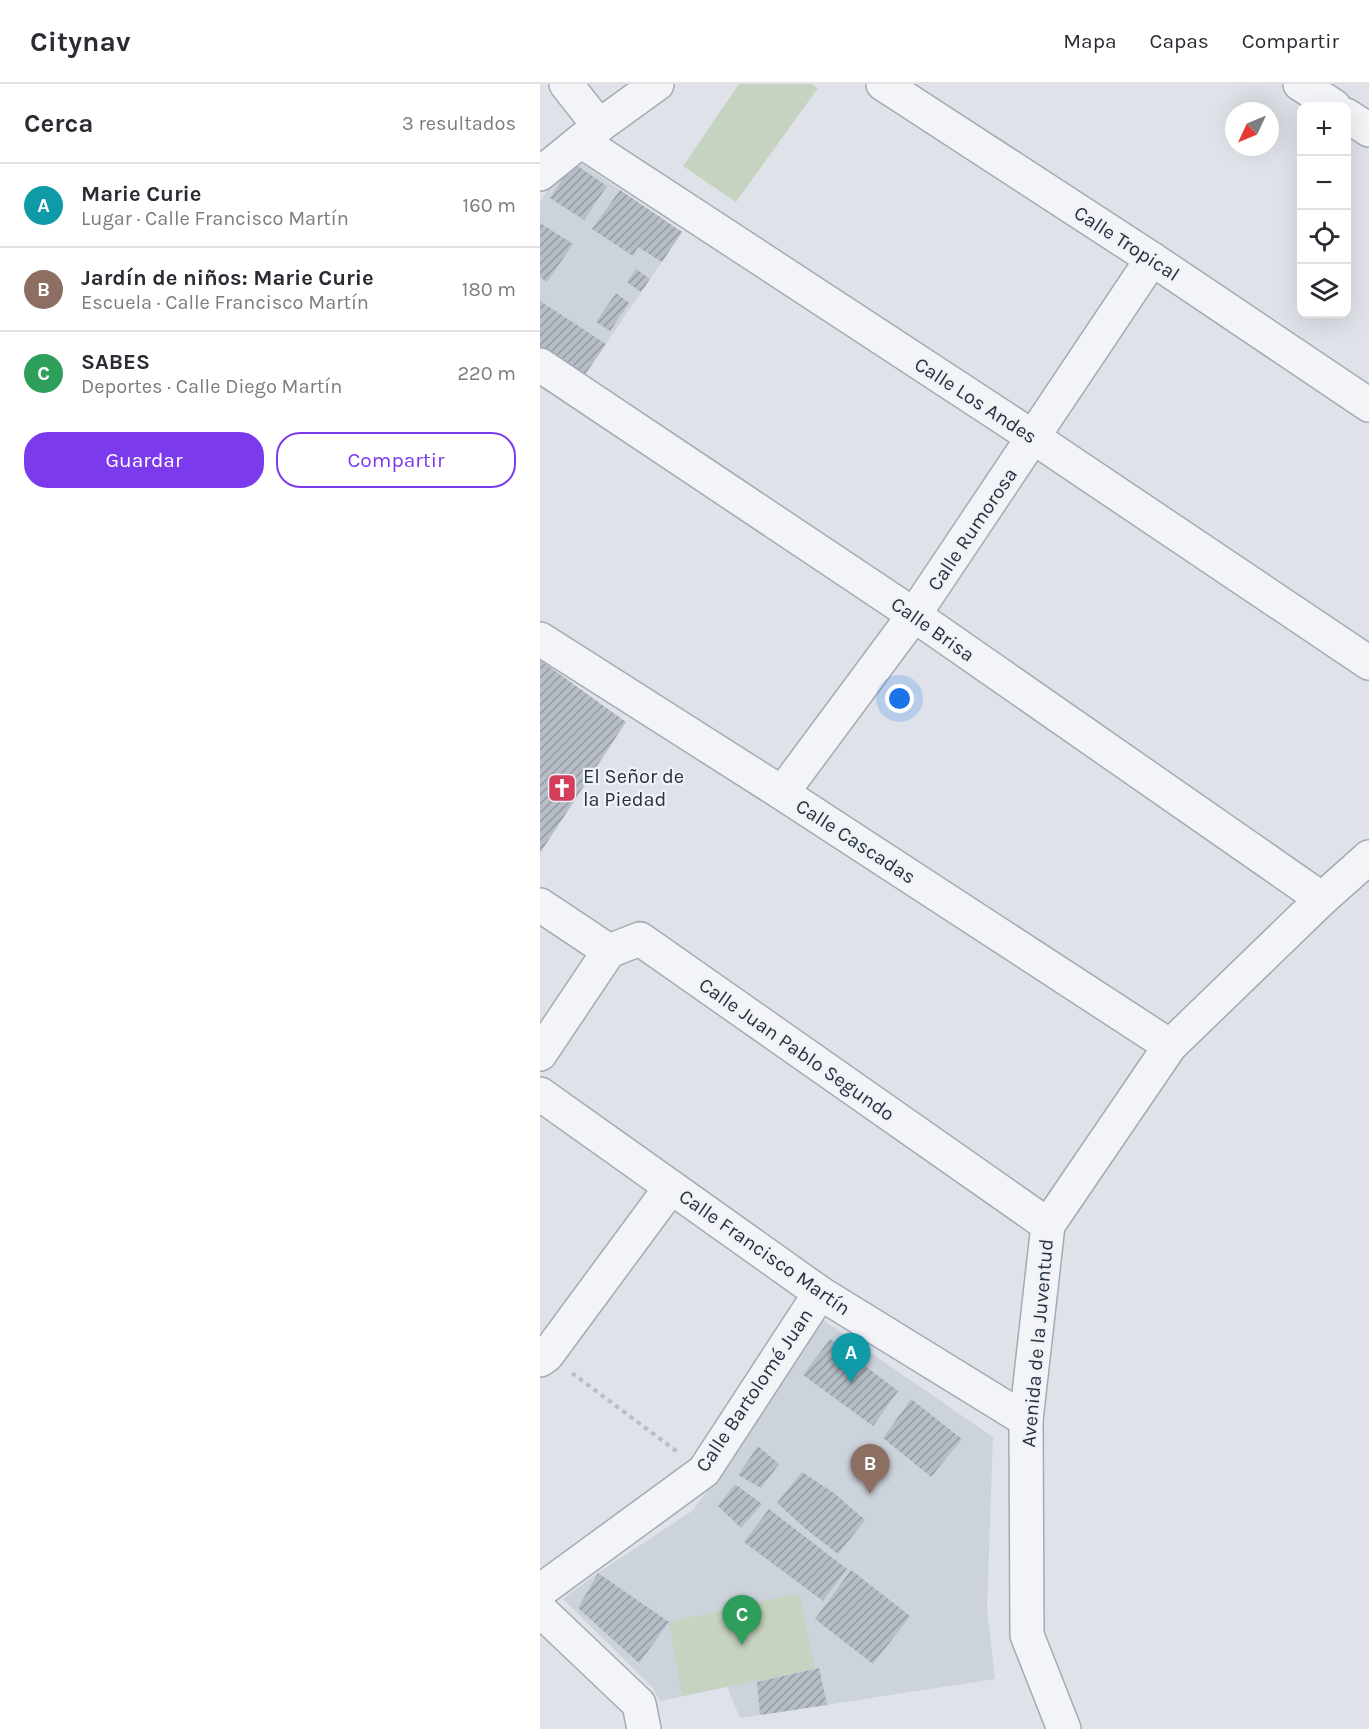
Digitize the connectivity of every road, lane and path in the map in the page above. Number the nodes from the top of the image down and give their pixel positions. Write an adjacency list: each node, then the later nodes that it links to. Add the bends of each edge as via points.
1 (566, 84): 8 (street, Calle Los Andes)
2 (657, 84): 8 (street)
3 (883, 84): 10 (street, Calle Tropical)
4 (1300, 84): 5 (street)
5 (1328, 102)
6 (1351, 118): 7 (street)
7 (1369, 130)
8 (590, 133): 9 (street); 13 (street, Calle Los Andes)
9 (540, 174)
10 (1152, 259): 12 (street, Calle Tropical); 13 (street, Calle Rumorosa)
11 (540, 365): 14 (street, Calle Brisa)
12 (1369, 405)
13 (1034, 437): 14 (street, Calle Rumorosa); 16 (street, Calle Los Andes)
14 (914, 615): 17 (street, Calle Rumorosa); 19 (street, Calle Brisa)
15 (540, 639): 17 (street, Calle Cascadas)
16 (1369, 663)
17 (782, 793): 22 (street, Calle Cascadas)
18 (1369, 857): 19 (street, Avenida de la Juventud)
19 (1322, 899): 22 (street, Avenida de la Juventud)
20 (540, 905): 21 (street)
21 (609, 951): 23 (street); 26 (street, Calle Juan Pablo Segundo, via 640,939)
22 (1170, 1046): 26 (street, Avenida de la Juventud)
23 (540, 1054)
24 (540, 1094): 25 (street, Calle Francisco Martín)
25 (671, 1187): 27 (street, Calle Francisco Martín); 28 (street)
26 (1048, 1225): 29 (street, Avenida de la Juventud)
27 (820, 1293): 29 (street, Calle Francisco Martín); 30 (street, Calle Bartolomé Juan)
28 (544, 1358): 30 (path)
29 (1026, 1420): 34 (street, Avenida de la Juventud, via 1027,1635)
30 (704, 1471): 31 (street, Calle Bartolomé Juan)
31 (540, 1591)
32 (540, 1610): 33 (street, via 639,1704)
33 (644, 1729)
34 (1064, 1729)

